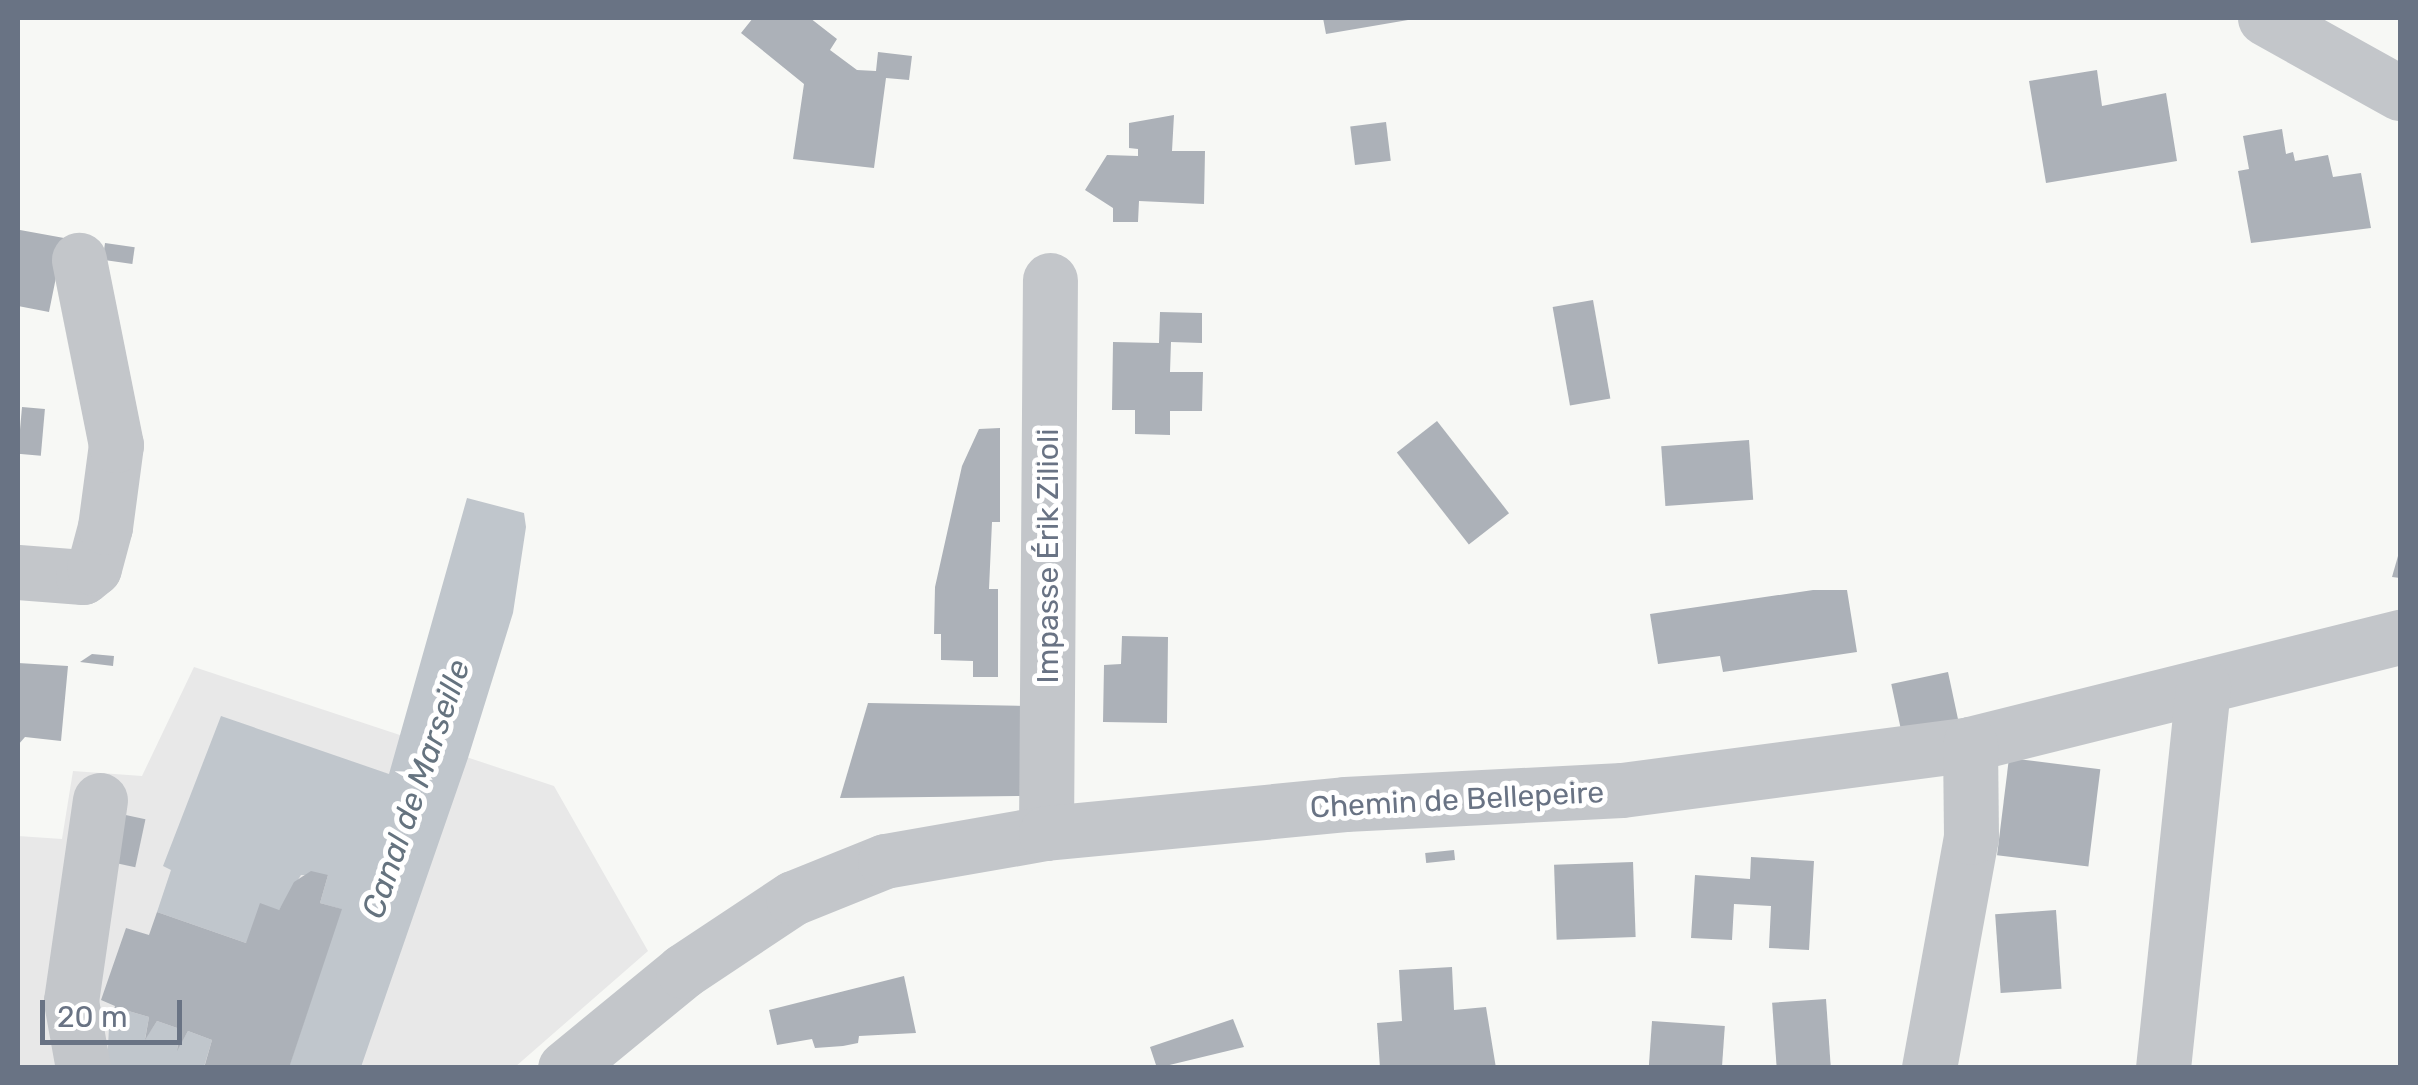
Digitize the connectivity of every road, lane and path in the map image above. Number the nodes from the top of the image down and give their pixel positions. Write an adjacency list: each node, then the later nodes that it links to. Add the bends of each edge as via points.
1 (2265, 18): 2 (street)
2 (2400, 93)
3 (79, 260): 5 (street, via 116,445 105,528 94,568 82,577)
4 (1050, 280): 10 (street, Impasse Érik Zilioli)
5 (18, 572)
6 (2400, 637): 7 (street, Chemin de Bellepeire)
7 (2203, 686): 8 (street, Chemin de Bellepeire); 14 (street)
8 (1970, 744): 10 (street, Chemin de Bellepeire, via 1622,790 1345,804); 13 (street, via 1971,837)
9 (100, 800): 11 (street, via 71,1000)
10 (1046, 833): 12 (street, Chemin de Bellepeire, via 885,861 837,876 683,971)
11 (83, 1068)
12 (565, 1068)
13 (1930, 1068)
14 (2163, 1068)

